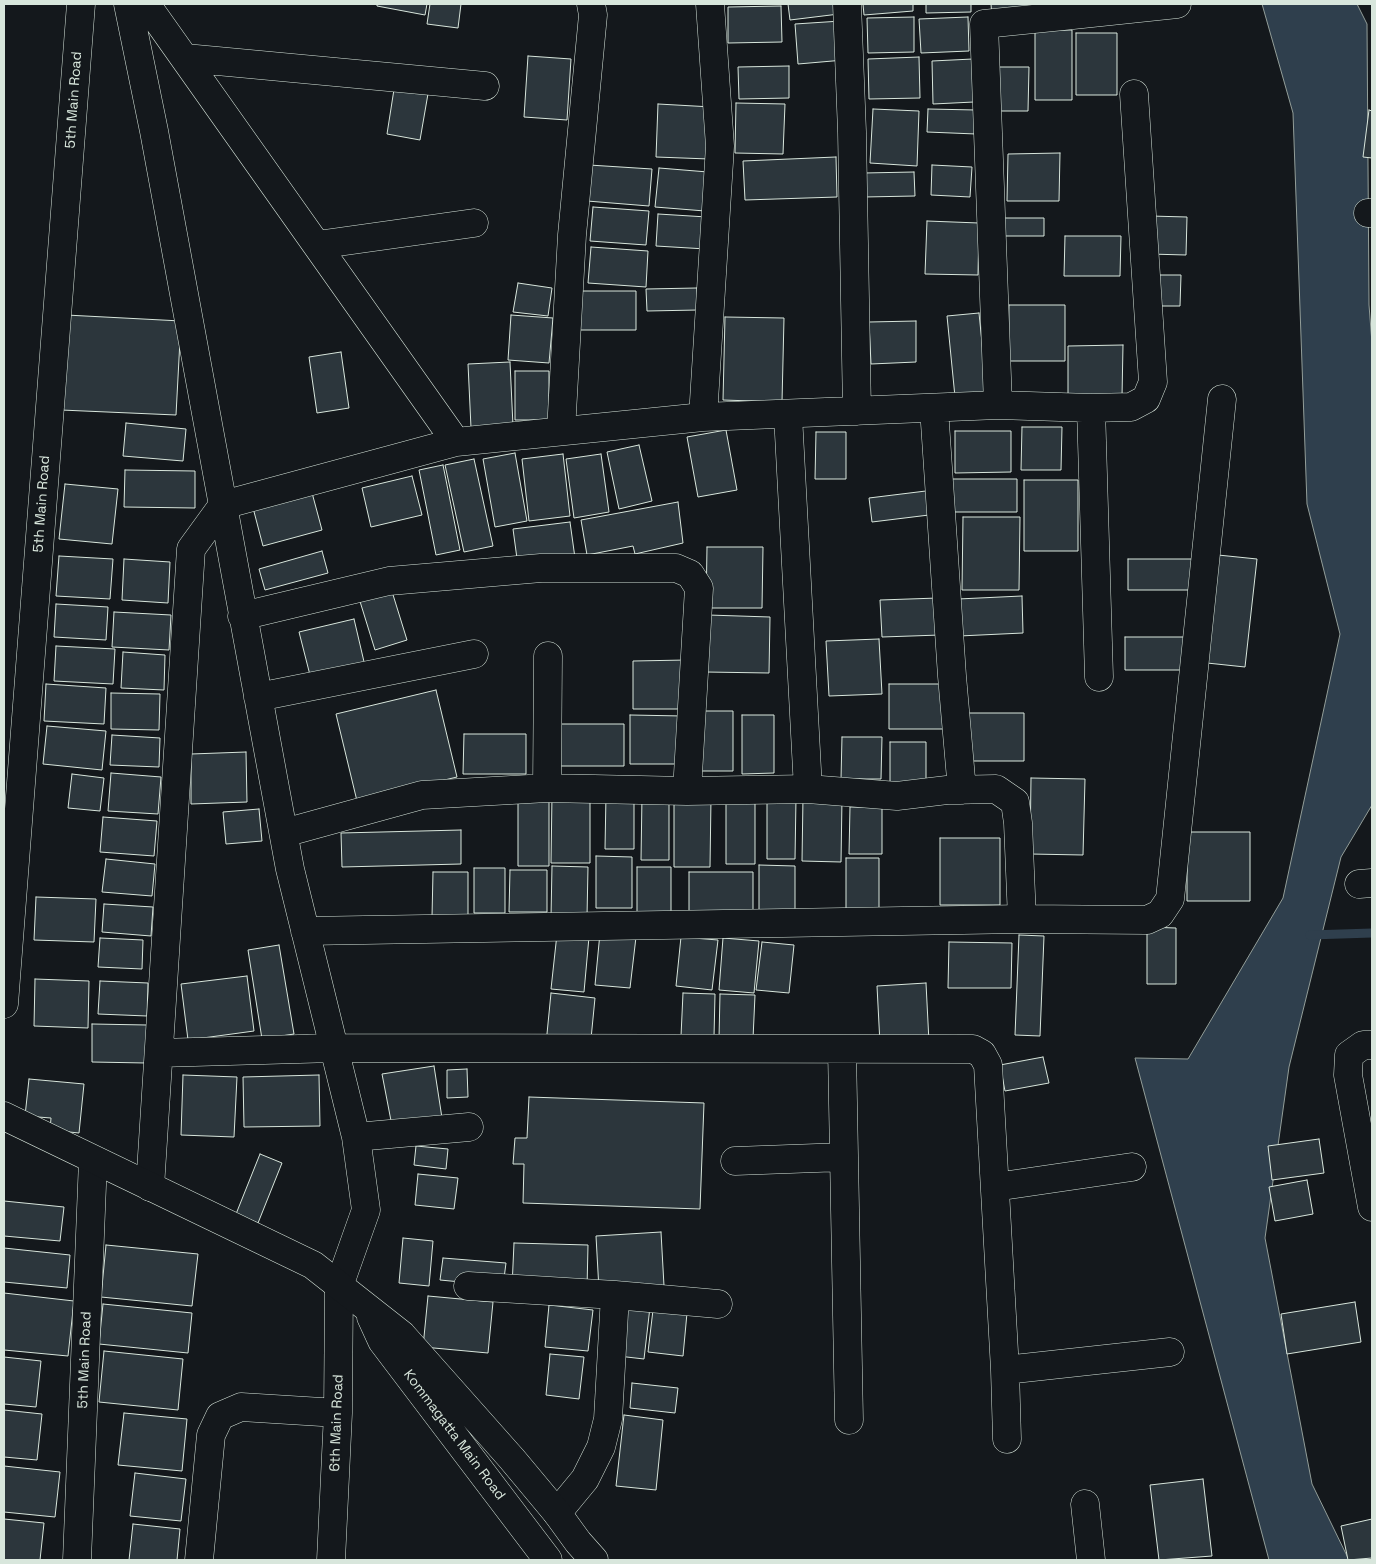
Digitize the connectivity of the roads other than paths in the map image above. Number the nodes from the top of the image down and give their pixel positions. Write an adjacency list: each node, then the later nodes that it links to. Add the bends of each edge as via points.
1 (81, 4): 36 (street, 5th Main Road)
2 (128, 4): 23 (street, 6th Main Road)
3 (146, 4): 9 (street)
4 (591, 4): 21 (street, via 593,15 572,235)
5 (710, 4): 20 (street, via 720,146)
6 (847, 4): 18 (street)
7 (1177, 4): 8 (street)
8 (1062, 10): 15 (street, via 984,24)
9 (185, 58): 10 (street); 13 (street)
10 (485, 86)
11 (1134, 94): 17 (street, via 1153,382 1146,400 1131,407)
12 (474, 222): 13 (street)
13 (317, 245): 22 (street)
14 (1222, 399): 34 (street, via 1170,899 1160,914 1146,920)
15 (998, 406): 16 (street); 17 (street)
16 (934, 408): 18 (street); 31 (street)
17 (1091, 408): 27 (street)
18 (857, 411): 19 (street)
19 (788, 415): 20 (street); 30 (street)
20 (703, 417): 21 (street)
21 (561, 431): 22 (street)
22 (456, 442): 23 (street)
23 (223, 505): 24 (street, 6th Main Road); 40 (street, via 190,549)
24 (242, 616): 28 (street, 6th Main Road); 32 (street, via 389,581 541,568 676,568 690,574 699,588)
25 (474, 654): 28 (street)
26 (548, 656): 29 (street)
27 (1099, 677)
28 (258, 697): 33 (street, 6th Main Road)
29 (548, 788): 32 (street); 33 (street, via 422,795)
30 (808, 789): 31 (street, via 897,796); 32 (street)
31 (962, 790): 34 (street, via 996,789 1014,802 1018,823)
32 (687, 791)
33 (284, 834): 35 (street, 6th Main Road)
34 (1022, 919): 35 (street)
35 (305, 931): 38 (street, 6th Main Road)
36 (4, 1004)
37 (1372, 1045): 50 (street, via 1363,1045 1349,1055 1348,1075)
38 (334, 1048): 39 (street); 40 (street); 43 (street, 6th Main Road)
39 (842, 1050): 44 (street); 49 (street, via 973,1049 982,1054 988,1065)
40 (158, 1052): 48 (street)
41 (4, 1116): 45 (street)
42 (469, 1127): 43 (street)
43 (356, 1137): 51 (street, 6th Main Road, via 366,1210)
44 (844, 1157): 46 (street); 59 (street)
45 (93, 1160): 48 (street); 63 (street, 5th Main Road)
46 (736, 1161)
47 (1132, 1167): 49 (street)
48 (150, 1187): 51 (street, via 313,1265)
49 (995, 1187): 57 (street)
50 (1372, 1207)
51 (339, 1286): 55 (street); 58 (street, 6th Main Road)
52 (468, 1286): 53 (street)
53 (615, 1295): 54 (street); 62 (street, via 608,1419 601,1447 585,1479)
54 (718, 1304)
55 (366, 1307): 62 (street, via 402,1335); 66 (street, Kommagatta Main Road, via 382,1341)
56 (1170, 1352): 57 (street)
57 (1005, 1370): 60 (street)
58 (338, 1413): 64 (street, via 241,1407 220,1416 211,1435); 65 (street, 6th Main Road)
59 (849, 1420)
60 (1007, 1439)
61 (1085, 1504): 68 (street)
62 (557, 1513): 67 (street)
63 (77, 1560)
64 (198, 1560)
65 (331, 1560)
66 (548, 1560)
67 (594, 1560)
68 (1090, 1560)

